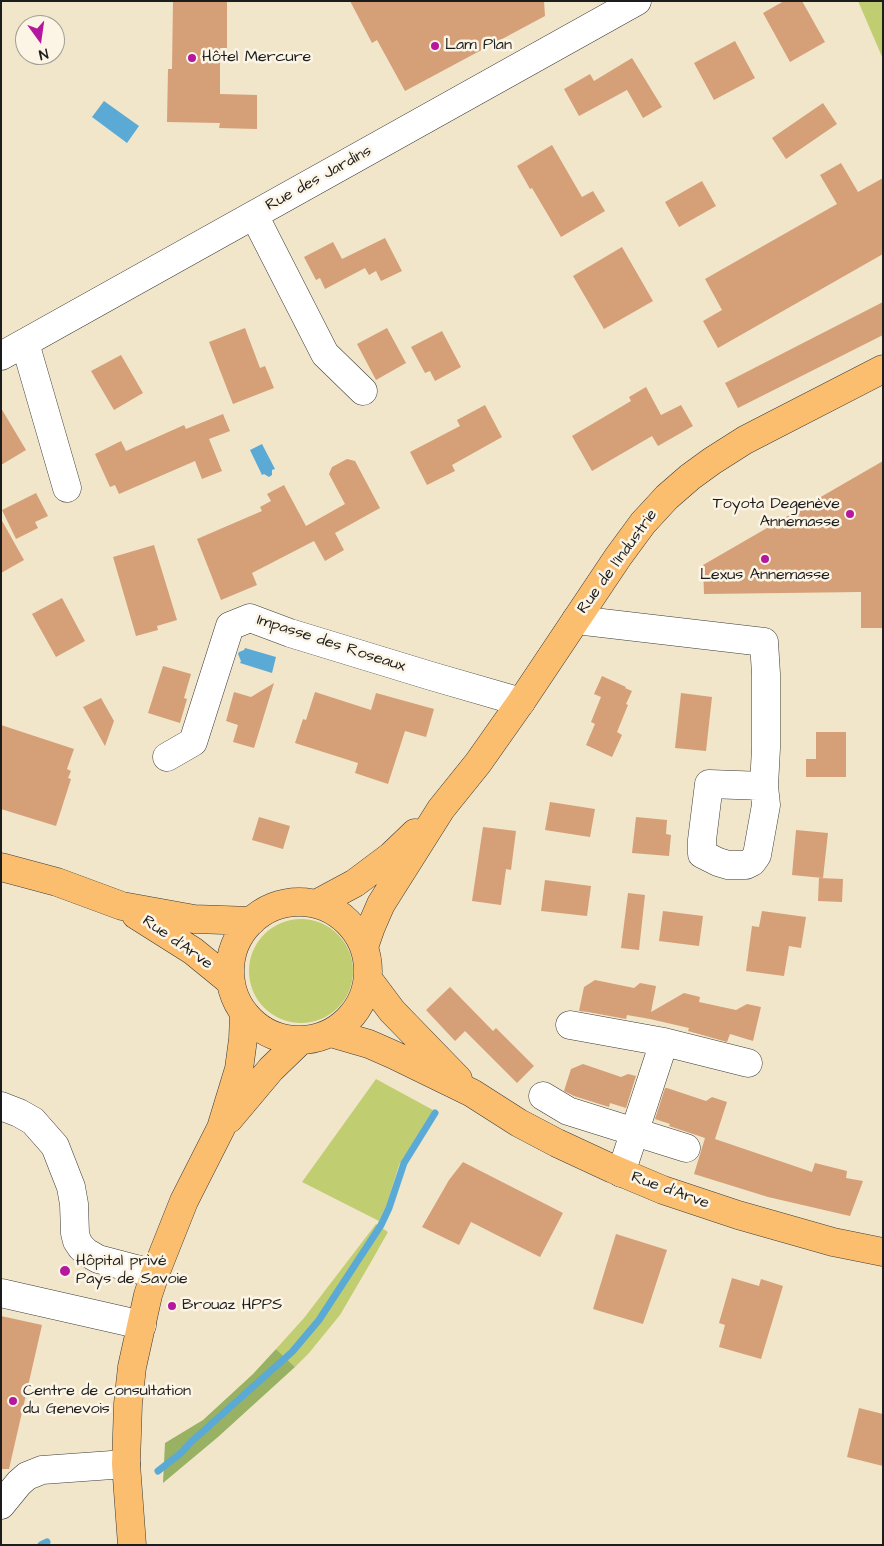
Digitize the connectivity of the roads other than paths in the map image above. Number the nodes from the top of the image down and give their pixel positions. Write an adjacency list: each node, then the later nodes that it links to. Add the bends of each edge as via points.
1 (637, 1): 2 (street, Rue des Jardins)
2 (254, 215): 3 (street, Rue des Jardins); 6 (street, via 326,354)
3 (24, 343): 4 (street, Rue des Jardins); 7 (street)
4 (1, 356)
5 (883, 369): 8 (main road, Rue de l'Industrie, via 745,440 690,477 643,523)
6 (362, 391)
7 (67, 488)
8 (576, 620): 9 (main road, Rue de l'Industrie); 11 (street, via 773,643 766,683)
9 (521, 702): 10 (street, Impasse des Roseaux, via 250,618 230,626 193,742); 12 (main road, Rue de l'Industrie)
10 (167, 757)
11 (764, 786)
12 (441, 809): 14 (main road, Rue de l'Industrie, via 373,870); 17 (main road, Rue de l'Industrie, via 381,904)
13 (1, 867): 15 (main road, Rue d'Arve, via 57,882)
14 (316, 904): 16 (main road, via 282,904); 17 (main road, via 345,920)
15 (122, 906): 16 (main road, Rue d'Arve, via 194,919); 19 (main road, Rue d'Arve, via 193,951)
16 (252, 921): 19 (main road, via 236,943)
17 (364, 947): 18 (main road)
18 (368, 979): 22 (main road, via 359,1007 347,1022); 26 (main road, Rue d'Arve, via 392,1010)
19 (230, 982): 20 (main road)
20 (244, 1014): 23 (main road, via 269,1034); 29 (main road, via 239,1069)
21 (570, 1026): 24 (street)
22 (330, 1033): 23 (main road); 26 (main road, Rue d'Arve, via 381,1049)
23 (300, 1040): 29 (main road)
24 (664, 1042): 25 (street); 30 (street)
25 (748, 1063)
26 (472, 1093): 32 (main road, Rue d'Arve, via 519,1123)
27 (543, 1096): 30 (street, via 568,1111)
28 (1, 1106): 34 (street, via 33,1121 55,1146 71,1187 75,1233 81,1247 98,1259)
29 (221, 1128): 34 (main road, via 184,1202)
30 (635, 1132): 31 (street); 32 (street)
31 (686, 1148)
32 (621, 1173): 33 (main road, Rue d'Arve, via 738,1215 833,1242)
33 (883, 1252)
34 (155, 1274): 36 (main road)
35 (1, 1293): 36 (street)
36 (142, 1324): 37 (main road, via 129,1385)
37 (126, 1464): 38 (street, via 42,1470 27,1476); 39 (main road)
38 (1, 1505)
39 (132, 1545)

